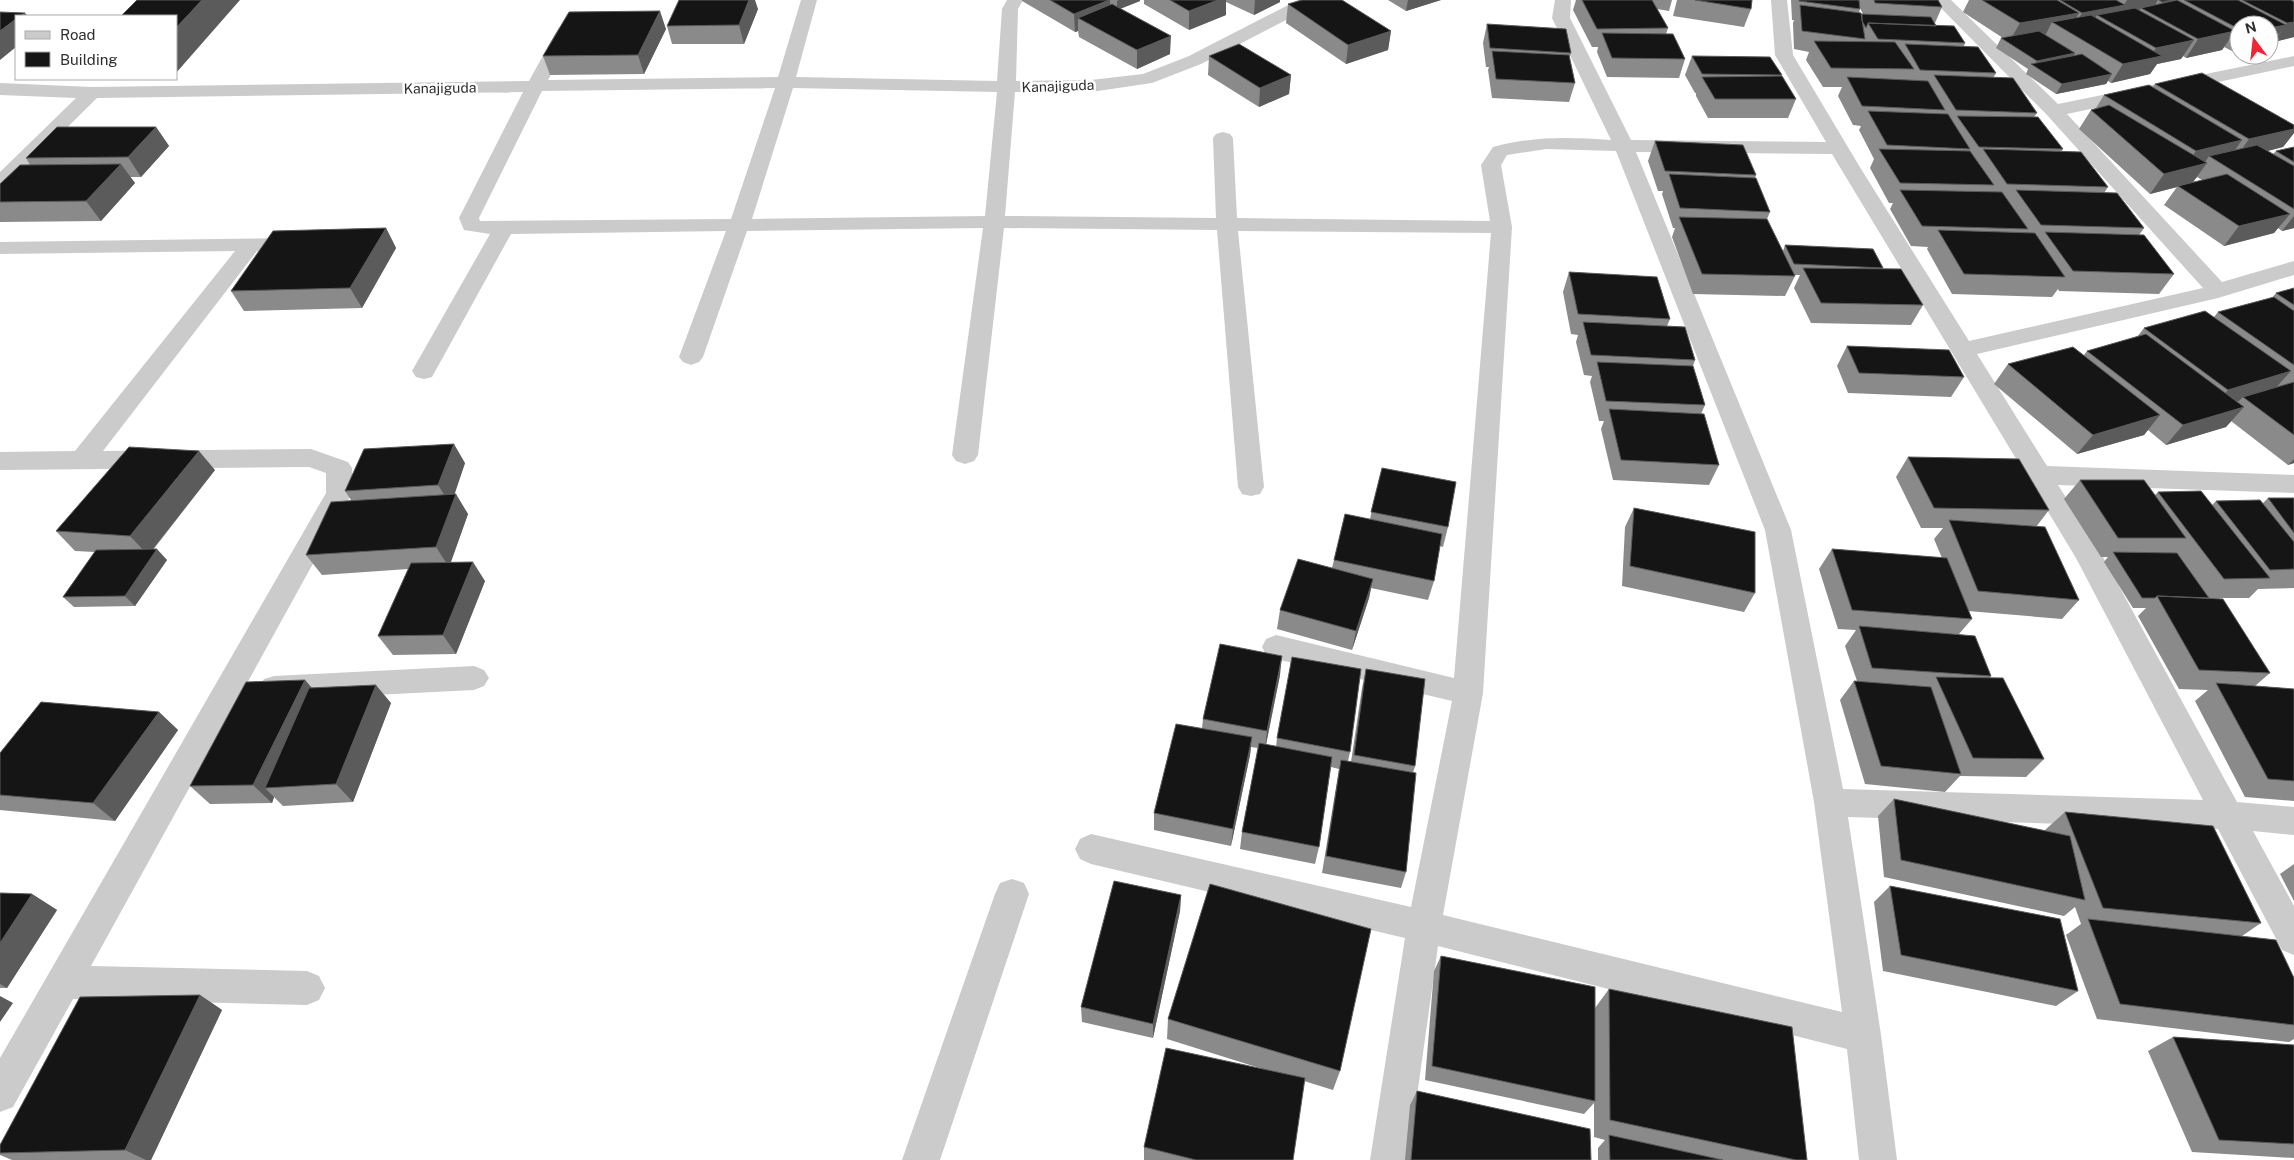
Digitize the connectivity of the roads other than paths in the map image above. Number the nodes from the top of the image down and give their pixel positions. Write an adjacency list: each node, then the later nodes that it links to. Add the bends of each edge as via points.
1 (809, 0): 9 (street)
2 (1014, 0): 11 (street, via 1010,9)
3 (1311, 0): 11 (street, Kanajiguda, via 1195,60 1146,79 1091,86)
4 (1563, 0): 16 (street, via 1561,18)
5 (1779, 0): 17 (street, via 1784,55)
6 (1941, 0): 14 (street)
7 (575, 15): 10 (street)
8 (2294, 61): 14 (street)
9 (787, 82): 10 (street, Kanajiguda); 11 (street, Kanajiguda); 20 (street)
10 (535, 87): 13 (street, Kanajiguda); 23 (street, via 469,218 471,226)
11 (1008, 87): 19 (street)
12 (0, 89): 13 (street, Kanajiguda)
13 (92, 93): 18 (street)
14 (2054, 111): 28 (street)
15 (1223, 138): 21 (street)
16 (1624, 146): 17 (street); 22 (street, via 1566,142 1521,144 1500,151 1492,166); 42 (street, via 1778,530)
17 (1840, 148): 29 (street)
18 (0, 183)
19 (994, 222): 20 (street); 21 (street); 32 (street)
20 (741, 225): 23 (street); 30 (street)
21 (1227, 225): 22 (street); 37 (street)
22 (1502, 227): 41 (street)
23 (504, 228): 31 (street)
24 (317, 243): 25 (street)
25 (251, 244): 26 (street); 33 (street)
26 (0, 248)
27 (2294, 268): 28 (street)
28 (2218, 290): 29 (street)
29 (1964, 350): 35 (street)
30 (691, 357)
31 (424, 371)
32 (965, 455)
33 (83, 459): 34 (street); 40 (street, via 311,458 339,468 339,493)
34 (0, 460)
35 (2040, 476): 36 (street); 43 (street, via 2088,553)
36 (2294, 484)
37 (1250, 487)
38 (1276, 647): 41 (street)
39 (474, 678): 40 (street)
40 (228, 691): 49 (street)
41 (1468, 693): 47 (street)
42 (1830, 802): 43 (street); 51 (street)
43 (2228, 815): 44 (street); 48 (street)
44 (2294, 821)
45 (1091, 849): 47 (street)
46 (1012, 894): 53 (street)
47 (1424, 926): 51 (street); 54 (street)
48 (2294, 939)
49 (63, 982): 50 (street); 52 (street)
50 (307, 988)
51 (1863, 1035): 55 (street)
52 (0, 1094)
53 (921, 1160)
54 (1389, 1160)
55 (1878, 1160)

